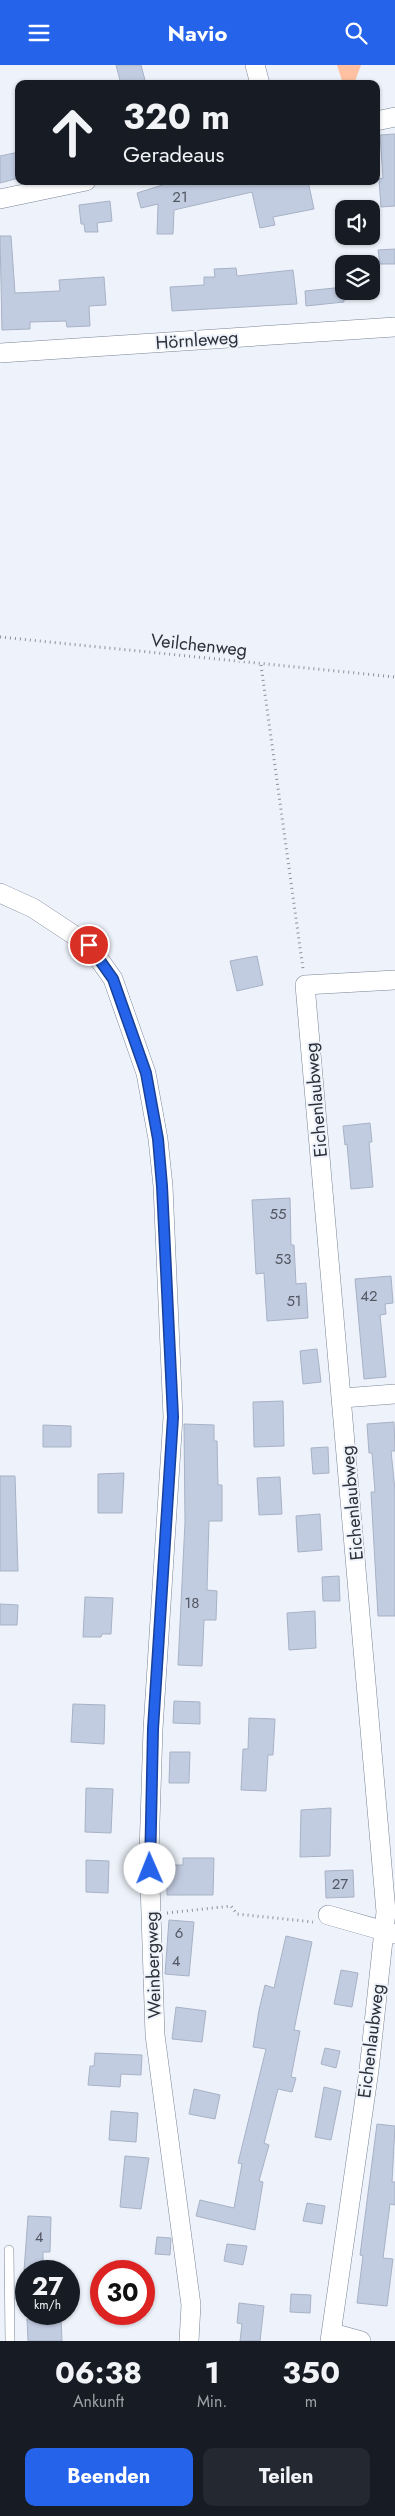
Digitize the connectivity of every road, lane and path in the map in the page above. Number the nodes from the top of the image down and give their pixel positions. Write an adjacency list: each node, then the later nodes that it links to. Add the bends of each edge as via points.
1 (255, 65): 2 (street)
2 (259, 80)
3 (395, 117): 4 (street)
4 (380, 120)
5 (67, 185): 6 (street)
6 (0, 199)
7 (395, 327): 8 (street, Hörnleweg)
8 (0, 353)
9 (0, 637): 10 (path, Veilchenweg)
10 (261, 665): 11 (path, Veilchenweg); 14 (path)
11 (395, 677)
12 (0, 893): 17 (street, Weinbergweg, via 33,908 89,945 113,979 146,1073 158,1139 173,1417 153,1729 149,1853)
13 (395, 980): 14 (street)
14 (305, 985): 16 (street, Eichenlaubweg)
15 (395, 1394): 16 (street)
16 (343, 1398): 19 (street, Eichenlaubweg)
17 (152, 1915): 18 (path, via 231,1906 237,1914 326,1923); 23 (street, Weinbergweg, via 155,2035 191,2305)
18 (328, 1915): 19 (street)
19 (390, 1932): 21 (street, Eichenlaubweg)
20 (9, 2249): 22 (lane)
21 (331, 2337): 24 (street)
22 (10, 2341)
23 (189, 2341)
24 (361, 2341)

